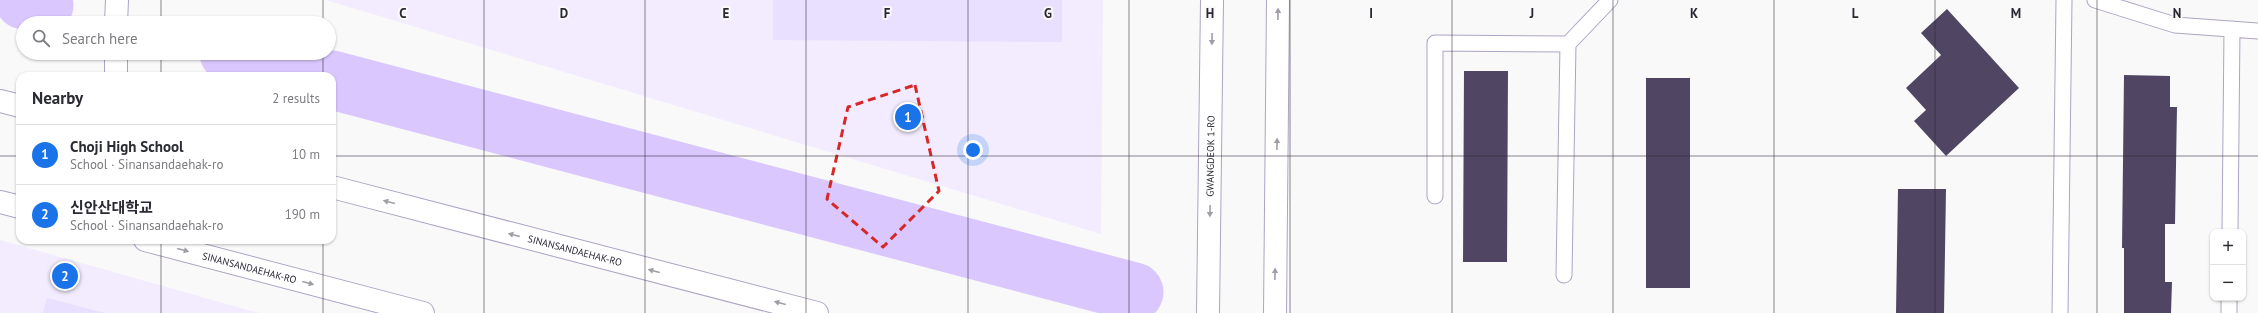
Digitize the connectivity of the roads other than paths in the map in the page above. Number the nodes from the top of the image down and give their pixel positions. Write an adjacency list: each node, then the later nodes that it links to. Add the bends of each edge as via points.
1 (117, 0): 7 (main road)
2 (1212, 0): 25 (main road, GWANGDEOK 1-RO, one-way to 25)
3 (1278, 0): 26 (main road, one-way to 3)
4 (1610, 0): 10 (lane)
5 (2064, 0): 27 (lane)
6 (2096, 0): 8 (lane, via 2175,25)
7 (116, 16)
8 (2232, 29): 9 (lane); 19 (lane)
9 (2258, 31)
10 (1568, 44): 16 (lane, via 1435,42); 21 (lane)
11 (116, 60): 12 (main road)
12 (116, 72)
13 (0, 100): 14 (main road)
14 (16, 105)
15 (336, 188): 24 (main road, SINANSANDAEHAK-RO, one-way to 15)
16 (1435, 196)
17 (0, 202): 18 (main road)
18 (16, 206)
19 (2230, 229)
20 (160, 244): 23 (main road, SINANSANDAEHAK-RO, one-way to 23)
21 (1564, 275)
22 (2229, 301): 28 (lane)
23 (423, 313)
24 (817, 313)
25 (1208, 313)
26 (1275, 313)
27 (2060, 313)
28 (2229, 313)

